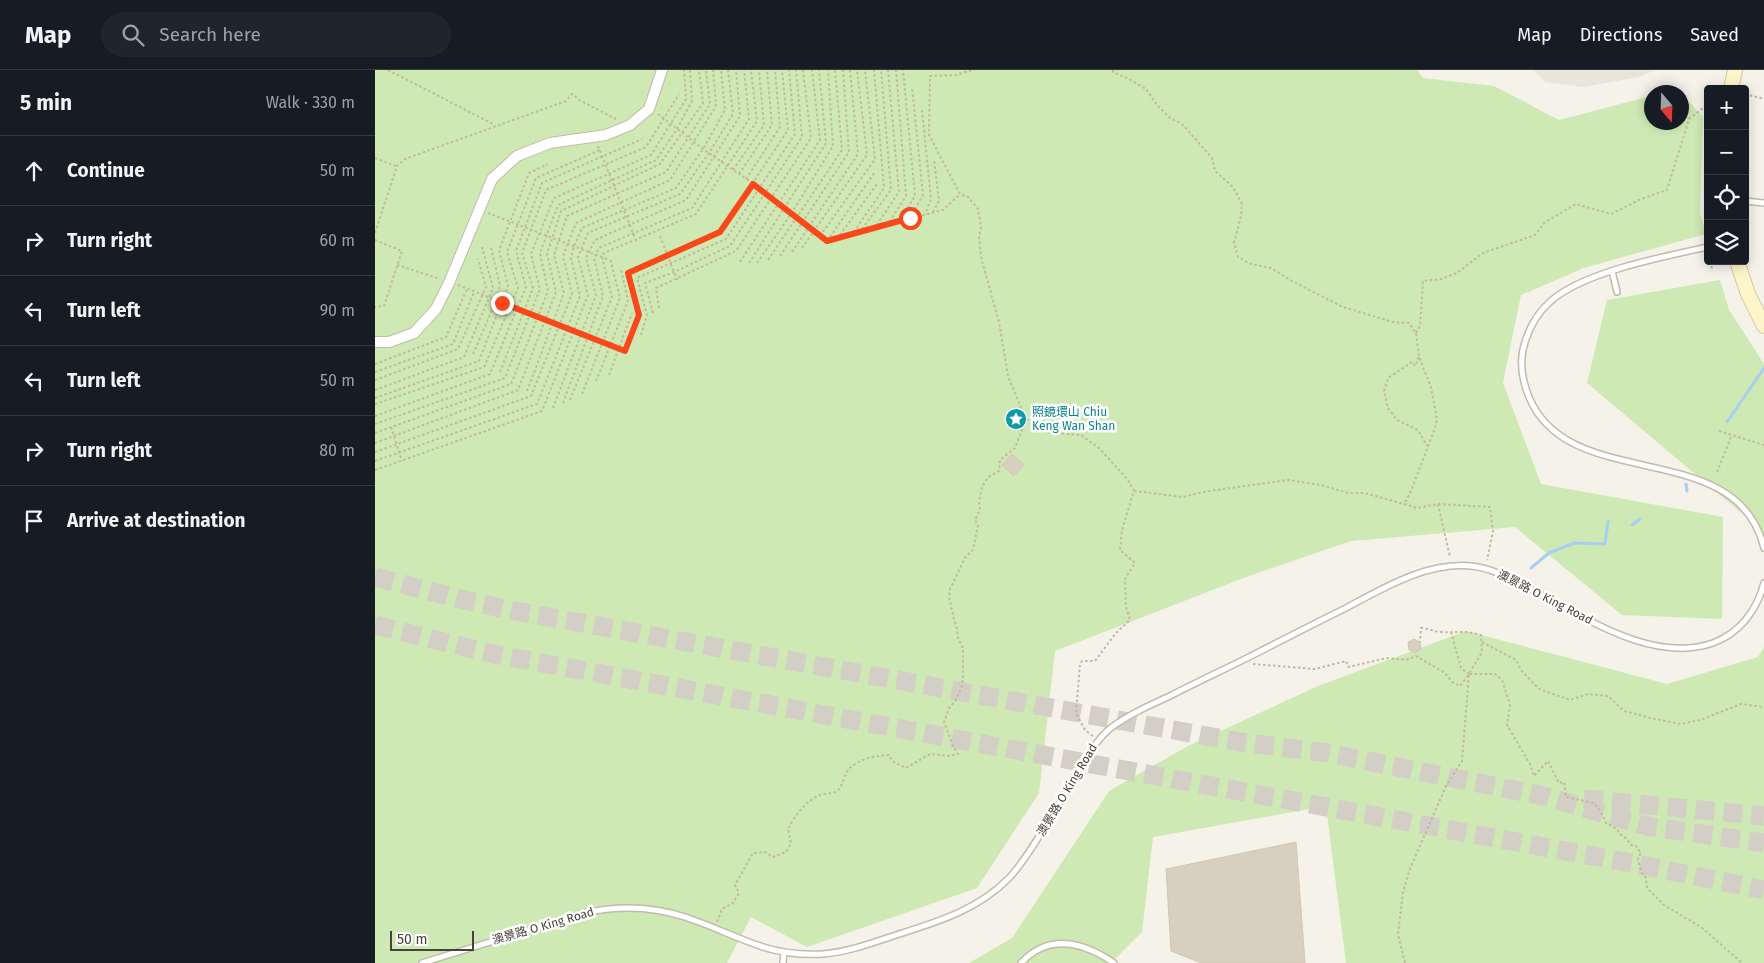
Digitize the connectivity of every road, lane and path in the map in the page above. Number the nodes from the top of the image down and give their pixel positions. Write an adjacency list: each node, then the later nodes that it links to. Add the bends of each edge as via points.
1 (388, 70): 46 (path)
2 (662, 70): 42 (street)
3 (684, 70): 45 (path, via 686,99)
4 (690, 70): 48 (path, via 693,101)
5 (699, 70): 49 (path, via 703,103)
6 (706, 70): 50 (path, via 710,104)
7 (713, 70): 52 (path, via 716,106)
8 (721, 70): 54 (path, via 725,110)
9 (728, 70): 56 (path, via 733,114)
10 (736, 70): 58 (path, via 741,116)
11 (744, 70): 61 (path, via 749,119)
12 (751, 70): 65 (path, via 757,121)
13 (759, 70): 66 (path, via 763,125)
14 (767, 70): 69 (path, via 772,125)
15 (775, 70): 70 (path, via 780,127)
16 (782, 70): 72 (path, via 788,130)
17 (789, 70): 75 (path, via 795,134)
18 (796, 70): 77 (path, via 802,136)
19 (803, 70): 79 (path, via 811,138)
20 (812, 70): 83 (path, via 820,140)
21 (819, 70): 84 (path, via 826,143)
22 (828, 70): 88 (path, via 833,146)
23 (835, 70): 91 (path, via 842,150)
24 (843, 70): 95 (path, via 849,152)
25 (850, 70): 101 (path, via 858,154)
26 (857, 70): 104 (path, via 867,155)
27 (865, 70): 111 (path, via 875,159)
28 (874, 70): 112 (path, via 884,188)
29 (881, 70): 108 (path, via 891,190)
30 (887, 70): 103 (path, via 899,192)
31 (896, 70): 99 (path, via 906,196)
32 (903, 70): 93 (path, via 915,196)
33 (972, 70): 78 (path, via 956,75 929,76 929,135)
34 (1113, 70): 172 (path, via 1145,89 1170,118 1182,124 1212,158 1215,171 1233,188 1242,204 1234,243 1238,257 1251,264 1271,268 1343,307 1393,322 1409,323)
35 (1735, 70): 36 (main road)
36 (1732, 85)
37 (912, 87): 92 (path, via 923,195)
38 (679, 94): 44 (path)
39 (1749, 95): 40 (path)
40 (1764, 100)
41 (1704, 107): 172 (path, via 1689,119 1667,190 1641,198 1611,214 1576,204 1545,222 1535,235 1483,253 1457,273 1423,281 1420,326)
42 (649, 109): 44 (path); 47 (street)
43 (922, 110): 89 (path, via 931,199)
44 (665, 118): 45 (path); 62 (path, via 646,147)
45 (671, 124): 48 (path); 68 (path, via 651,155)
46 (495, 126): 47 (path, via 566,102 573,94); 64 (path, via 405,158)
47 (630, 126): 177 (street, via 606,134 550,143 517,156 492,179 436,309 414,333 389,342)
48 (677, 129): 49 (path); 71 (path, via 656,160)
49 (682, 133): 50 (path); 74 (path, via 660,164)
50 (688, 138): 52 (path); 76 (path, via 666,172)
51 (642, 139): 57 (path)
52 (694, 142): 54 (path); 81 (path, via 670,180)
53 (598, 145): 55 (path)
54 (703, 149): 56 (path); 85 (path, via 676,188)
55 (600, 150): 57 (path); 97 (path, via 536,178)
56 (709, 153): 58 (path); 90 (path, via 680,194)
57 (603, 156): 62 (path); 100 (path, via 542,183)
58 (715, 157): 61 (path); 98 (path, via 686,200)
59 (375, 158): 64 (path)
60 (934, 159): 86 (path, via 939,201)
61 (722, 162): 65 (path); 107 (path, via 692,208)
62 (606, 163): 68 (path); 102 (path, via 546,190)
63 (548, 164): 94 (path, via 529,173)
64 (397, 166): 96 (path)
65 (728, 166): 66 (path); 116 (path, via 696,214)
66 (733, 170): 69 (path)
67 (875, 172): 118 (path)
68 (609, 173): 71 (path); 106 (path, via 554,198)
69 (739, 174): 70 (path)
70 (745, 179): 72 (path)
71 (612, 181): 74 (path); 109 (path, via 558,205)
72 (753, 184): 75 (path); 130 (path, via 720,232)
73 (877, 184): 114 (path)
74 (615, 186): 76 (path); 113 (path, via 561,211)
75 (760, 189): 77 (path); 138 (path, via 726,239)
76 (617, 192): 81 (path); 117 (path, via 567,216)
77 (765, 193): 79 (path); 145 (path, via 730,246)
78 (960, 194): 86 (path, via 943,210); 198 (path, via 968,197 978,209 981,257 999,322 1008,376)
79 (771, 198): 83 (path); 146 (path, via 737,251)
80 (1749, 201): 82 (lane)
81 (621, 202): 85 (path); 120 (path, via 576,223)
82 (1764, 203)
83 (778, 204): 84 (path); 135 (path)
84 (784, 208): 88 (path); 136 (path)
85 (624, 210): 90 (path); 121 (path, via 582,228)
86 (933, 212): 89 (path)
87 (488, 213): 94 (path)
88 (791, 214): 91 (path); 137 (path)
89 (925, 214): 92 (path)
90 (627, 217): 98 (path); 125 (path, via 588,233)
91 (796, 218): 95 (path); 134 (path)
92 (910, 218): 93 (path)
93 (900, 221): 99 (path)
94 (510, 222): 97 (path); 156 (path, via 499,250 509,286)
95 (801, 222): 101 (path); 131 (path)
96 (376, 223): 105 (path)
97 (518, 224): 100 (path); 158 (path, via 507,252 518,288)
98 (630, 225): 107 (path); 127 (path, via 595,240)
99 (887, 226): 103 (path)
100 (524, 227): 102 (path); 160 (path, via 516,250 526,287)
101 (808, 227): 104 (path); 128 (path)
102 (531, 230): 106 (path); 161 (path, via 522,253 533,288)
103 (874, 230): 108 (path)
104 (814, 231): 111 (path); 124 (path)
105 (375, 233)
106 (539, 233): 109 (path); 164 (path, via 531,254 541,289)
107 (633, 233): 116 (path); 129 (path, via 599,248)
108 (859, 234): 112 (path)
109 (546, 236): 113 (path); 165 (path, via 540,253 548,291)
110 (660, 236): 130 (path)
111 (820, 236): 118 (path)
112 (851, 236): 114 (path)
113 (552, 238): 117 (path); 166 (path, via 547,254 556,292)
114 (837, 239): 118 (path)
115 (375, 240): 139 (path, via 401,251)
116 (636, 240): 119 (path); 132 (path, via 604,253)
117 (560, 241): 120 (path); 167 (path, via 555,255 564,293)
118 (827, 241)
119 (637, 243)
120 (568, 244): 121 (path); 169 (path, via 563,256 572,294)
121 (574, 246): 125 (path); 170 (path, via 571,258 580,296)
122 (482, 247): 154 (path, via 493,288)
123 (491, 248): 155 (path, via 500,286)
124 (802, 248)
125 (582, 249): 127 (path); 171 (path, via 578,257 588,295)
126 (1704, 249): 143 (lane)
127 (589, 252): 129 (path); 173 (path, via 587,258 596,295)
128 (792, 252)
129 (595, 254): 132 (path); 175 (path, via 603,296)
130 (668, 256): 138 (path); 180 (path, via 628,273 639,315 625,351)
131 (780, 256)
132 (602, 257): 176 (path, via 612,298); 178 (path, via 609,258 620,298)
133 (478, 259): 153 (path, via 485,287)
134 (768, 260)
135 (740, 262)
136 (749, 262)
137 (757, 263)
138 (671, 264): 145 (path); 174 (path, via 637,278 647,315)
139 (397, 265): 147 (path); 157 (path, via 384,306)
140 (1712, 265): 144 (path)
141 (1738, 265): 168 (main road)
142 (621, 269): 179 (path, via 628,301)
143 (1612, 271): 152 (lane); 218 (lane, via 1575,285 1542,310 1523,350 1524,383 1530,401 1548,425 1566,438 1596,452 1698,480 1729,496 1750,517)
144 (1713, 271)
145 (674, 272): 146 (path); 163 (path, via 645,283)
146 (676, 278): 148 (path); 159 (path, via 656,288)
147 (441, 280)
148 (678, 282)
149 (459, 286): 150 (path)
150 (467, 289): 151 (path); 183 (path, via 447,337)
151 (474, 292): 153 (path); 184 (path, via 453,344)
152 (1617, 292)
153 (482, 295): 154 (path); 187 (path, via 458,349)
154 (489, 298): 155 (path); 189 (path, via 463,356)
155 (496, 301): 156 (path); 181 (path)
156 (502, 303): 158 (path); 192 (path, via 479,361)
157 (375, 306)
158 (510, 306): 160 (path); 195 (path, via 484,367)
159 (659, 308)
160 (517, 309): 161 (path); 197 (path, via 490,374)
161 (524, 312): 164 (path); 185 (path)
162 (633, 313): 180 (path)
163 (653, 313)
164 (530, 314): 165 (path); 199 (path, via 505,378)
165 (537, 317): 166 (path); 200 (path, via 511,384)
166 (545, 320): 167 (path); 203 (path, via 518,390)
167 (552, 323): 169 (path); 190 (path)
168 (1763, 324)
169 (559, 326): 170 (path); 206 (path, via 531,396)
170 (567, 329): 171 (path); 210 (path, via 537,404)
171 (573, 331): 173 (path); 211 (path, via 542,411)
172 (1415, 333): 182 (path)
173 (582, 334): 175 (path); 196 (path)
174 (641, 335)
175 (588, 337): 176 (path); 194 (path)
176 (595, 340): 178 (path); 193 (path)
177 (375, 342)
178 (603, 342): 179 (path); 191 (path)
179 (611, 346): 180 (path); 188 (path)
180 (619, 348): 186 (path)
181 (473, 354)
182 (1419, 357): 208 (path, via 1431,387 1437,419); 208 (path, via 1415,366 1412,362 1388,378 1383,391 1388,408 1397,420 1418,430)
183 (375, 364)
184 (375, 372)
185 (501, 372)
186 (609, 375)
187 (375, 380)
188 (596, 381)
189 (375, 390)
190 (527, 391)
191 (582, 394)
192 (375, 398)
193 (571, 400)
194 (563, 403)
195 (375, 404)
196 (553, 408)
197 (375, 416)
198 (1026, 420): 215 (path, via 1032,420 1047,432 1081,435 1100,449); 229 (path, via 1015,448 1000,460 999,471 982,487 973,550 966,556 950,589 953,619 963,648 963,673 962,686 944,722 958,754 930,754 906,768 892,761 889,755 872,756 849,769 839,789 818,796 795,817 788,829 791,843 786,852 773,857 765,852 753,852 735,885 739,893 733,903 722,909)
199 (375, 424)
200 (391, 427): 202 (path); 203 (path)
201 (1719, 432): 207 (path)
202 (375, 433)
203 (394, 436): 205 (path); 206 (path)
204 (1731, 436): 214 (path)
205 (375, 443)
206 (397, 444): 209 (path); 210 (path)
207 (1764, 445)
208 (1428, 447): 216 (path)
209 (375, 452)
210 (399, 453): 211 (path); 212 (path)
211 (402, 460): 213 (path)
212 (375, 461)
213 (375, 470)
214 (1717, 472)
215 (1134, 491): 216 (path, via 1183,497 1288,480 1348,493 1365,493); 228 (path, via 1122,530 1120,550 1135,563 1125,579 1129,620 1095,661 1082,661 1080,664 1076,713 1085,730)
216 (1404, 504): 217 (path, via 1417,508)
217 (1438, 504): 219 (path); 220 (path, via 1490,507 1493,531)
218 (1764, 548)
219 (1452, 567): 220 (lane, 澳景路 O King Road); 225 (lane, 澳景路 O King Road, via 1425,571 1396,582)
220 (1485, 568): 221 (lane, 澳景路 O King Road, via 1626,637 1677,649 1706,645 1734,632 1751,613)
221 (1764, 584)
222 (1451, 632): 223 (path, via 1421,628); 224 (path, via 1468,631 1481,635); 226 (path, via 1461,668)
223 (1420, 642)
224 (1482, 642): 226 (path, via 1482,652); 227 (path, via 1517,660 1521,670 1539,688 1570,700 1588,694 1608,696 1625,711 1681,724 1741,704)
225 (1249, 657): 226 (path, via 1254,666 1315,669 1347,661 1348,667 1387,658 1406,660 1416,656 1445,672 1452,682 1460,686); 228 (lane, 澳景路 O King Road, via 1131,715)
226 (1469, 674): 235 (path, via 1462,762 1446,786 1405,885 1399,934); 236 (path, via 1495,674 1502,680 1510,705 1507,725 1534,776 1548,760 1559,783 1564,782 1565,797 1594,804 1606,823 1617,828 1631,845 1636,846 1641,853 1638,858 1647,888 1664,905 1701,927)
227 (1764, 707)
228 (1098, 739): 230 (lane, 澳景路 O King Road, via 1024,860 981,901 939,921 859,947 824,954)
229 (716, 929): 230 (lane, 澳景路 O King Road); 231 (lane, 澳景路 O King Road, via 652,908 607,908)
230 (784, 952): 232 (lane)
231 (421, 963)
232 (783, 963)
233 (1021, 963): 234 (lane, via 1040,948 1063,943 1087,949)
234 (1114, 963)
235 (1405, 963)
236 (1742, 963)

